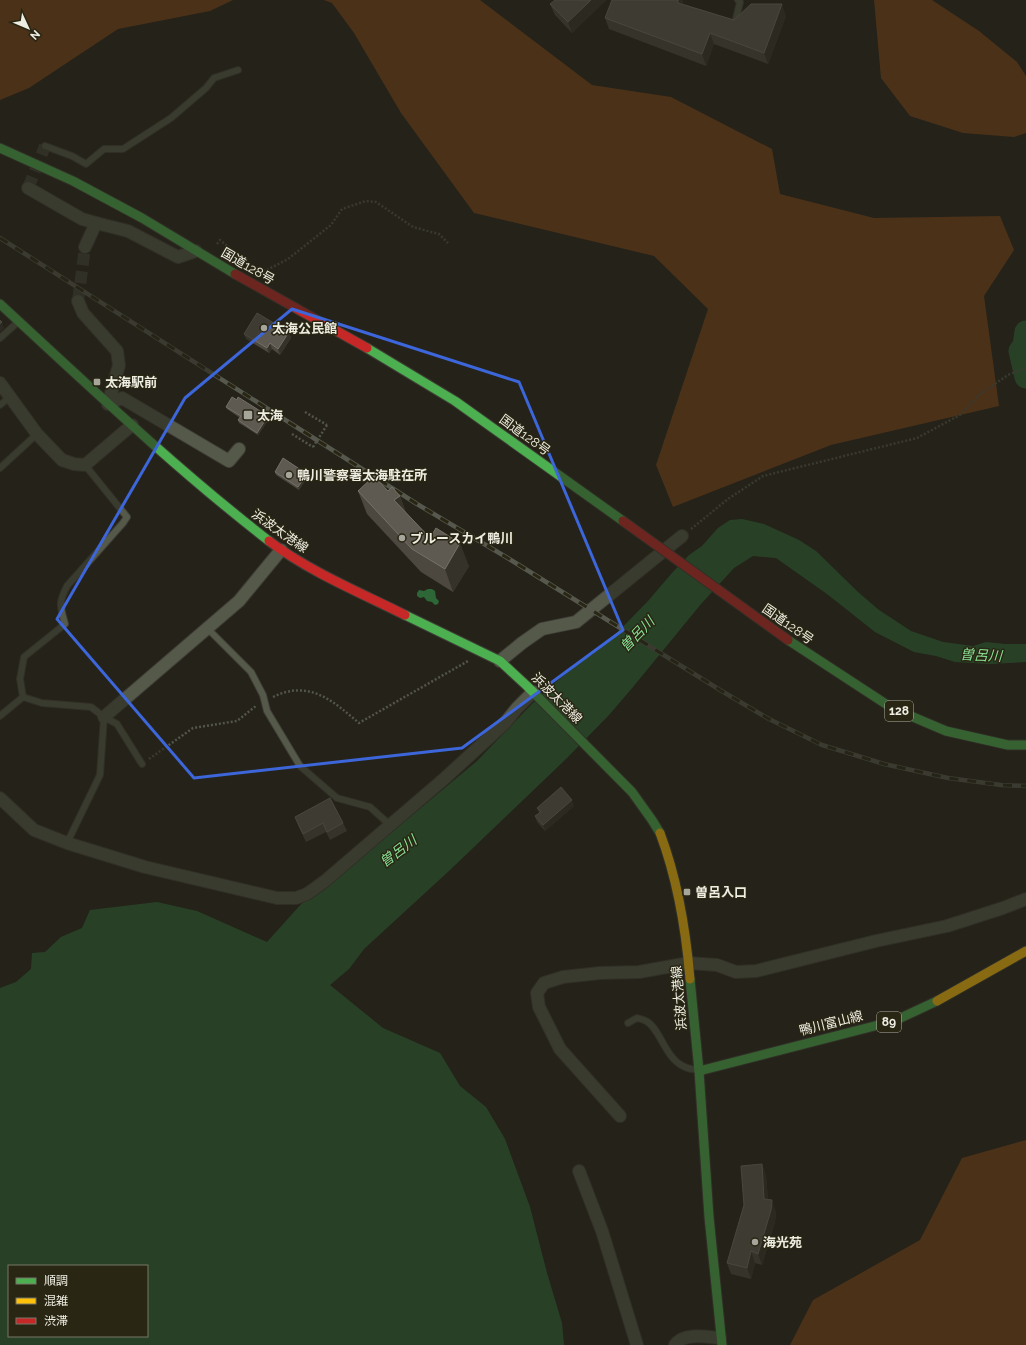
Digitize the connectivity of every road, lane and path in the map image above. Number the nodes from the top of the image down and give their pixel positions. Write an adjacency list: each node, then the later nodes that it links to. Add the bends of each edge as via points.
1 (738, 0): 2 (lane, via 740,2)
2 (736, 19)
3 (238, 70): 4 (lane, via 214,78 171,118 123,149 104,148 86,164)
4 (45, 146)
5 (0, 148): 10 (main road, 国道128号 / 128, via 73,181)
6 (28, 188): 7 (street, via 82,219)
7 (96, 223): 9 (street); 10 (street, via 128,230 178,258)
8 (448, 243): 13 (path, via 439,234 413,227 376,202 366,201 342,209 331,225 288,259 265,271)
9 (85, 247)
10 (196, 251): 12 (main road, 国道128号 / 128)
11 (237, 255): 12 (path, via 220,240)
12 (207, 257): 40 (main road, 国道128号 / 128, bridge, via 455,401 788,640 892,708 946,731 1008,745)
13 (254, 264)
14 (78, 302): 21 (street, via 83,313 117,351 119,365)
15 (0, 304): 16 (main road, 浜波太港線)
16 (18, 322): 17 (lane); 21 (main road, 浜波太港線)
17 (0, 338)
18 (1026, 368): 30 (path, via 1008,375 980,394 960,415 917,438 763,476 728,499)
19 (0, 384): 20 (street)
20 (10, 397): 22 (lane); 25 (street)
21 (108, 404): 24 (main road, 浜波太港線); 27 (street, via 122,398 229,461)
22 (0, 405)
23 (304, 412): 26 (path, bridge, via 326,425 323,431 313,447)
24 (132, 426): 28 (street); 31 (main road, 浜波太港線, via 237,516)
25 (37, 434): 28 (street, via 62,460); 29 (lane)
26 (292, 434)
27 (239, 449)
28 (85, 465): 36 (lane, via 127,517 67,586 60,606 65,624 24,657 20,679)
29 (0, 468)
30 (682, 536): 34 (street, via 576,622 542,629)
31 (281, 550): 32 (street, via 239,602); 33 (main road, 浜波太港線, via 332,579)
32 (207, 628): 37 (lane, via 251,672); 39 (street)
33 (482, 653): 34 (main road, 浜波太港線); 37 (path, via 360,723 318,693 303,690 282,692)
34 (500, 661): 35 (main road, 浜波太港線)
35 (535, 695): 43 (street, via 517,708 505,723); 47 (main road, 浜波太港線, via 632,792 652,820 660,834 673,871)
36 (23, 697): 38 (lane); 39 (lane, via 42,703 91,707)
37 (265, 701): 41 (path, via 237,721 193,728); 43 (lane, via 267,711 300,766 336,798 370,807)
38 (0, 716)
39 (104, 717): 41 (lane, via 117,724); 44 (lane, via 100,776)
40 (1026, 745)
41 (142, 764)
42 (0, 798): 44 (street, via 34,830)
43 (390, 825): 44 (street, via 325,881 307,894 296,898 277,898 152,869)
44 (67, 842)
45 (1026, 899): 47 (street, via 947,926 756,971 736,972 717,965)
46 (1026, 951): 49 (main road, 鴨川富山線 / 89, via 933,1003 894,1021)
47 (689, 963): 49 (main road, 浜波太港線); 50 (street, via 639,972 563,977 544,983 537,993 539,1007 560,1049)
48 (628, 1023): 49 (lane, via 637,1018 646,1021 653,1027 675,1061)
49 (699, 1071): 52 (main road, 浜波太港線)
50 (620, 1116)
51 (579, 1171): 53 (street, via 602,1232)
52 (721, 1341): 54 (street, via 694,1336)
53 (637, 1345)
54 (675, 1345)

